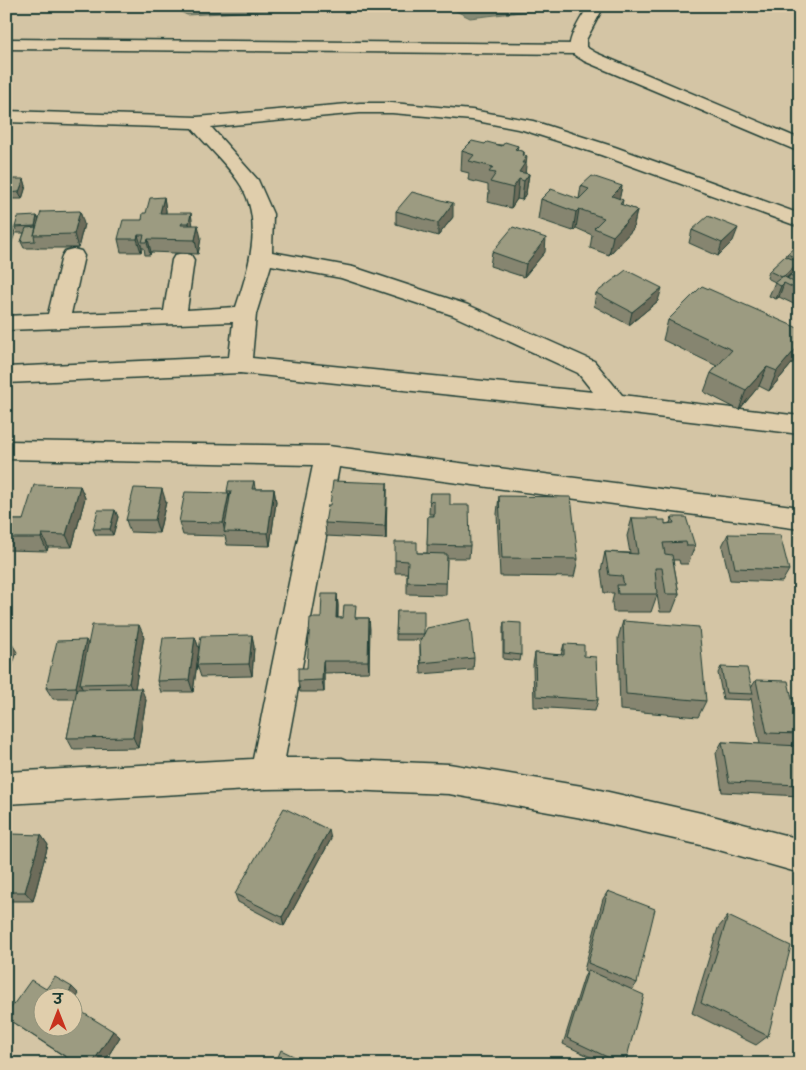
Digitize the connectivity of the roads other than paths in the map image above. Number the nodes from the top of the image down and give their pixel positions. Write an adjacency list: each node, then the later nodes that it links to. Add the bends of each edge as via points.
1 (596, 6): 3 (street, via 578,40)
2 (6, 44): 3 (street)
3 (578, 49): 6 (street, via 590,57)
4 (6, 116): 5 (street)
5 (197, 123): 7 (street, via 360,108 500,118 608,151); 9 (street, via 248,180 263,214)
6 (800, 146)
7 (800, 221)
8 (74, 256): 13 (street)
9 (262, 257): 11 (street); 17 (street, via 345,272 460,310 586,367)
10 (183, 260): 12 (street)
11 (246, 314): 12 (street); 15 (street)
12 (174, 318): 13 (street)
13 (58, 322): 14 (street)
14 (6, 323)
15 (240, 366): 16 (street); 17 (street)
16 (6, 375)
17 (615, 403): 18 (street)
18 (800, 425)
19 (6, 450): 20 (street)
20 (328, 456): 21 (street); 22 (street)
21 (800, 518)
22 (266, 774): 23 (street); 24 (street, via 342,773 449,779 582,802)
23 (6, 788)
24 (800, 856)

